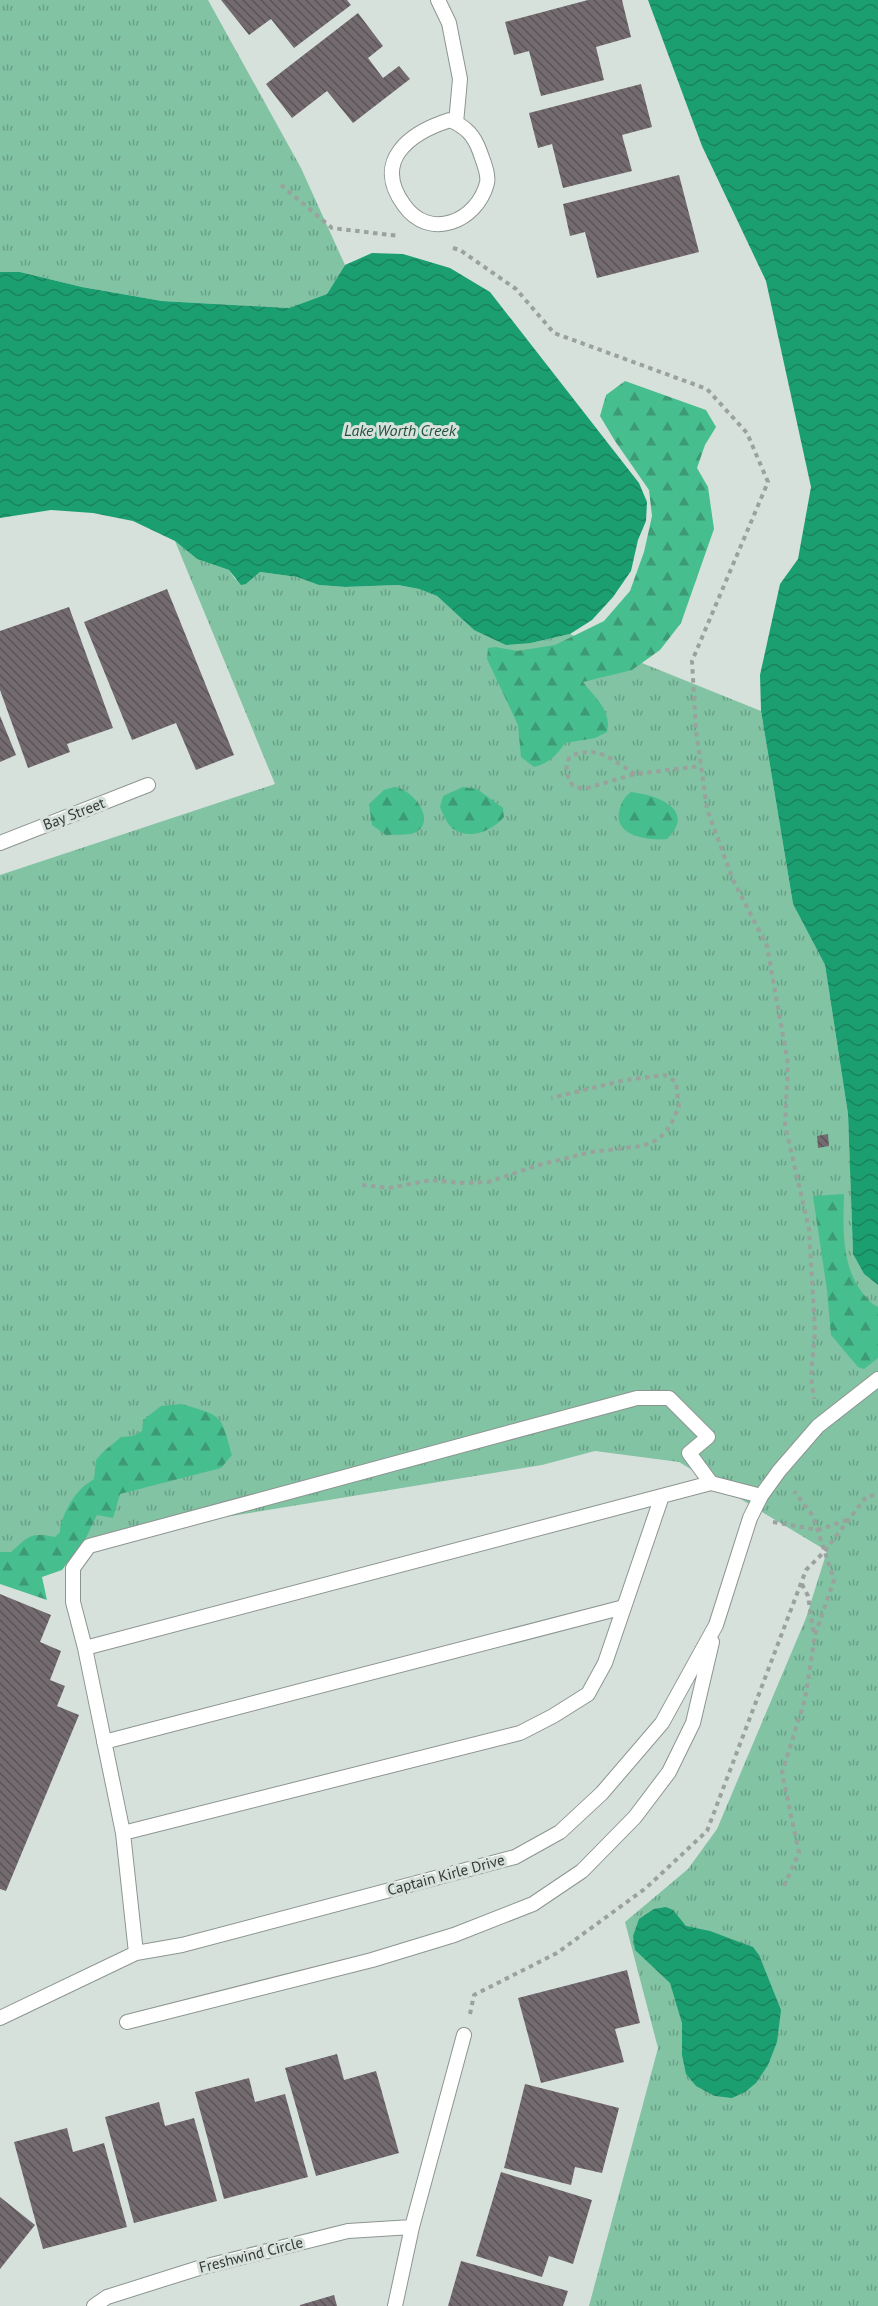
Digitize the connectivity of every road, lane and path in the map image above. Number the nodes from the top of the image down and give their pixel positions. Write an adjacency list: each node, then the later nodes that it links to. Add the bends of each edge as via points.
1 (438, 0): 2 (lane, via 449,23 460,79)
2 (456, 123): 2 (lane, via 450,120 429,127 397,153 391,167 394,189 413,217 450,224 479,202 488,181 484,162 476,140)
3 (281, 185): 4 (path, via 332,228)
4 (408, 238)
5 (450, 247): 6 (path, via 516,289 554,333 707,389 747,433 768,482 692,661)
6 (701, 766): 7 (path); 13 (path, via 707,809 733,880 769,956 788,1064 785,1125 810,1229 815,1331 811,1376)
7 (635, 774): 7 (path, via 584,789 573,786 566,766 570,756 596,751)
8 (148, 785): 9 (lane, Bay Street)
9 (0, 843)
10 (551, 1098): 11 (path, via 625,1080 665,1075 676,1082 679,1107 665,1133 642,1146 591,1152 488,1182 431,1180 389,1188)
11 (362, 1185)
12 (878, 1379): 13 (lane, Captain Kirle Drive)
13 (818, 1426): 14 (lane, Captain Kirle Drive)
14 (779, 1471): 17 (lane, Captain Kirle Drive); 20 (path, via 813,1516)
15 (711, 1483): 16 (lane); 17 (lane); 25 (lane, via 689,1453 708,1437 669,1398 637,1398 89,1546 73,1568 73,1602)
16 (662, 1496): 22 (lane); 25 (lane)
17 (761, 1496): 18 (lane, Captain Kirle Drive)
18 (750, 1518): 20 (path); 23 (lane, Captain Kirle Drive)
19 (848, 1520): 20 (path)
20 (818, 1530): 24 (path, via 834,1580)
21 (801, 1583): 24 (path, via 808,1596)
22 (624, 1607): 26 (lane); 27 (lane, via 605,1664 588,1694 520,1733)
23 (716, 1625): 29 (lane, Captain Kirle Drive, via 662,1723 602,1793 560,1832 514,1857 182,1945); 31 (lane, via 693,1723 669,1772 635,1817 582,1871 533,1904 454,1935 372,1960)
24 (815, 1635): 28 (path, via 805,1699 782,1773 798,1853)
25 (86, 1648): 26 (lane)
26 (104, 1742): 27 (lane)
27 (123, 1833): 29 (lane)
28 (784, 1886)
29 (136, 1953): 30 (lane, Captain Kirle Drive)
30 (0, 2018)
31 (127, 2022)
32 (464, 2036): 33 (lane)
33 (412, 2227): 34 (lane, Freshwind Circle, via 348,2231 199,2268 107,2297); 35 (lane)
34 (94, 2306)
35 (395, 2306)

